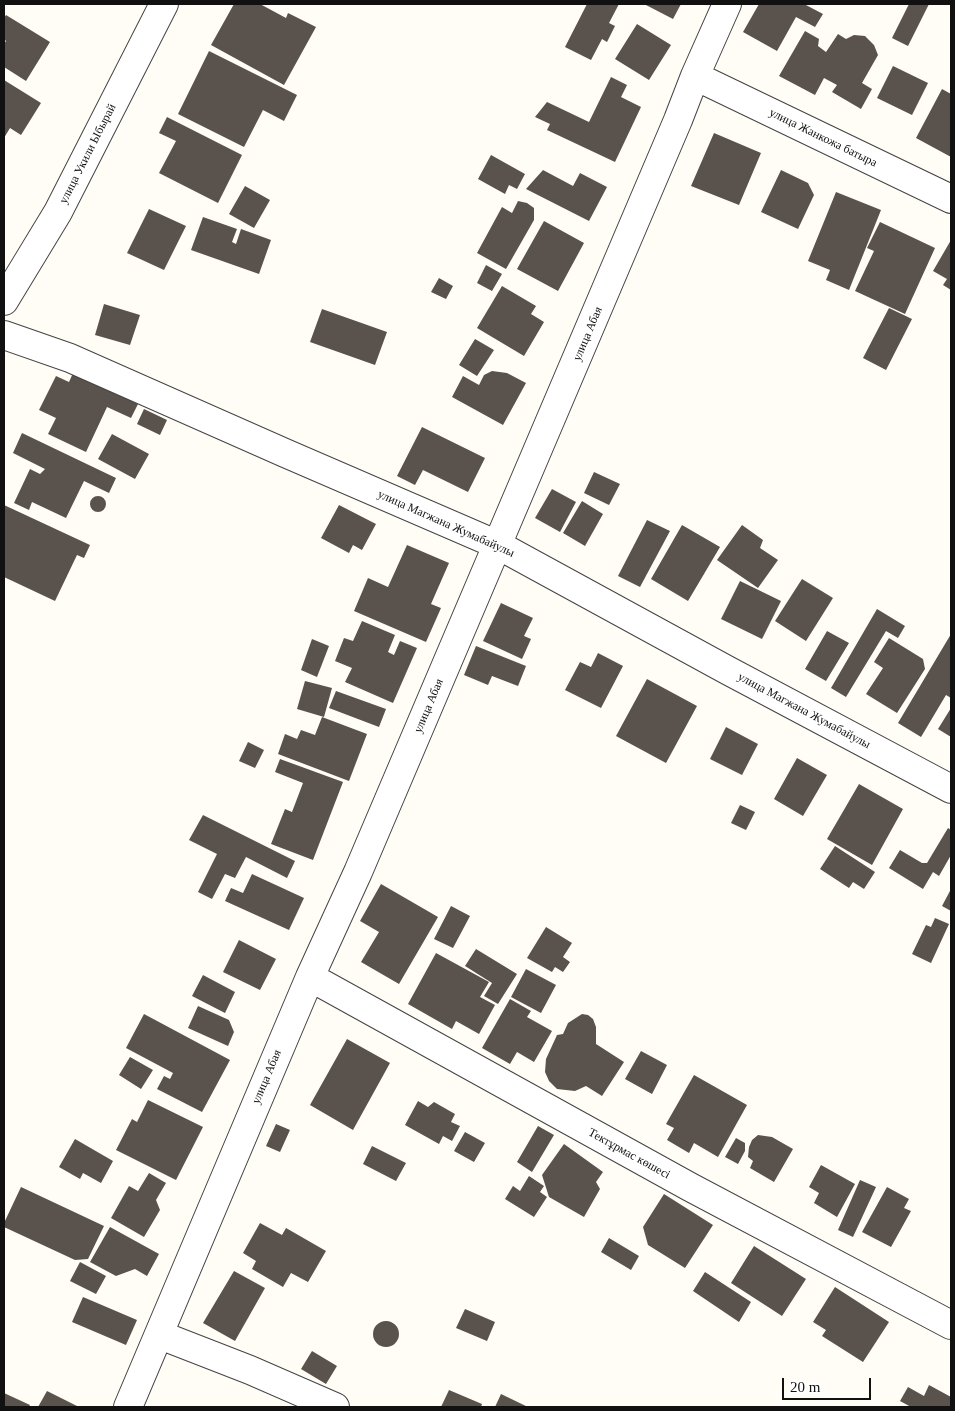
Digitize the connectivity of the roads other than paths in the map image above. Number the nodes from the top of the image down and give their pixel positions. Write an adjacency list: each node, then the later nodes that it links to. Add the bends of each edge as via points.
1 (164, 4): 5 (street, улица Укили Ыбырай, via 58,212)
2 (727, 4): 3 (street, улица Абая)
3 (695, 76): 4 (street, улица Жанкожа батыра); 7 (street, улица Абая)
4 (951, 200)
5 (4, 301)
6 (4, 335): 7 (street, улица Магжана Жумабайулы, via 70,358)
7 (498, 545): 8 (street, улица Магжана Жумабайулы); 9 (street, улица Абая)
8 (951, 789)
9 (310, 977): 10 (street, Тектұрмас көшесі, via 698,1192); 11 (street, улица Абая)
10 (951, 1325)
11 (160, 1335): 12 (street, улица Абая); 13 (street)
12 (128, 1407)
13 (336, 1407)

